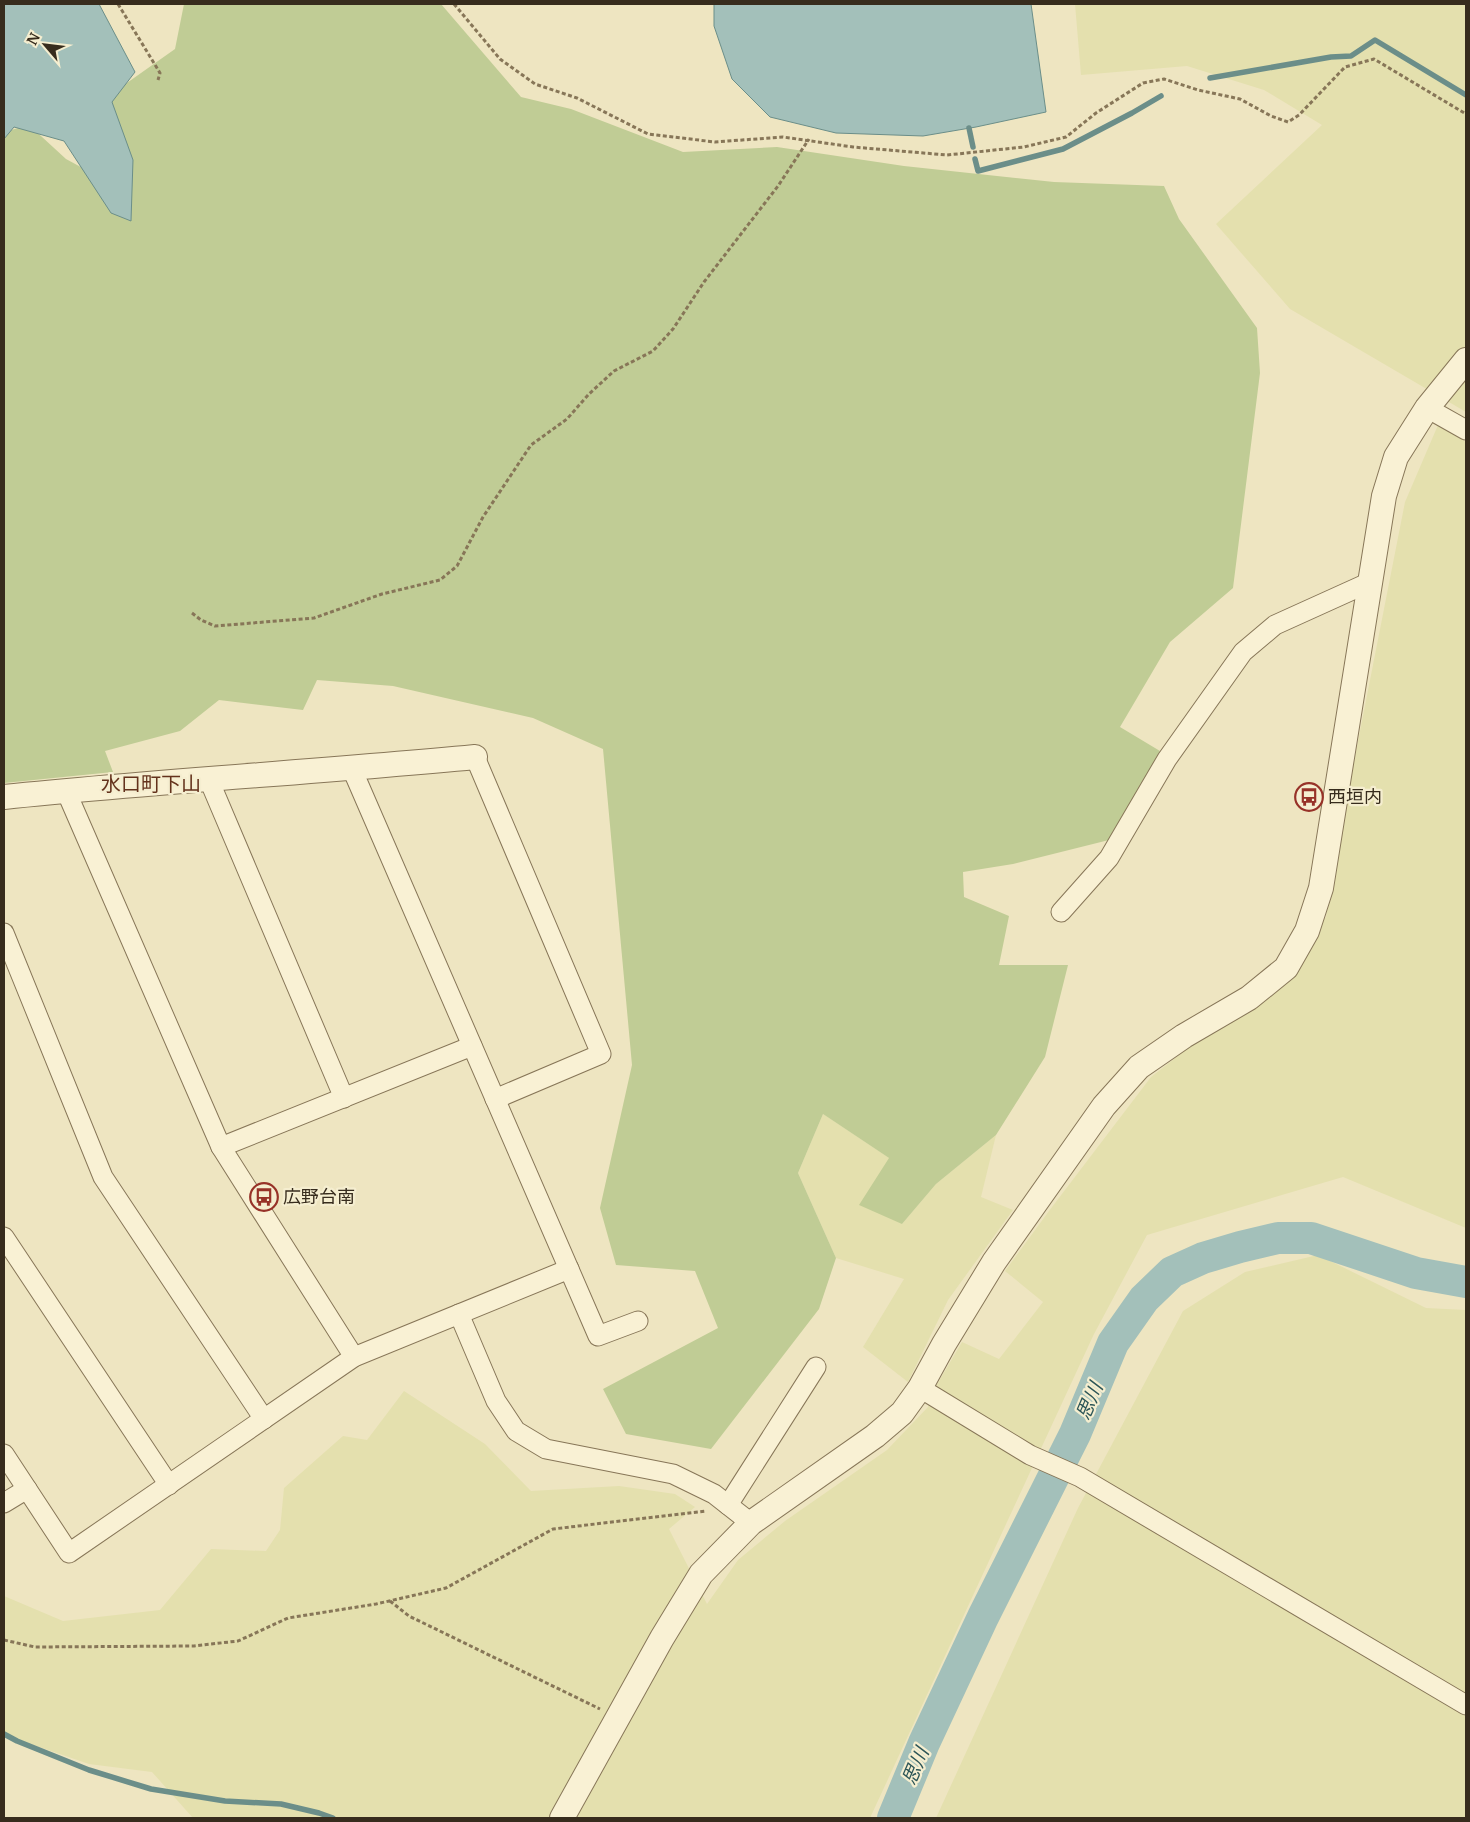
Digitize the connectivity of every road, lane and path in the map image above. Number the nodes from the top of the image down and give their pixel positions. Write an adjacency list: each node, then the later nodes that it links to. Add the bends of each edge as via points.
1 (118, 4): 3 (path, via 160,73)
2 (454, 4): 5 (path, via 500,59 535,84 577,98 648,134 715,142 782,137)
3 (158, 80)
4 (1466, 114): 5 (path, via 1374,59 1344,67 1299,115 1288,122 1240,99 1164,79 1143,83 1066,137 1024,147 947,155 853,147)
5 (809, 139): 10 (path, via 778,186 704,282 674,330 653,350 614,370 566,419 531,445 483,517 457,566 440,580 382,594 314,618 215,626)
6 (1466, 360): 7 (street)
7 (1428, 408): 8 (street); 9 (street, via 1396,457 1384,496)
8 (1466, 430)
9 (1370, 582): 16 (street, via 1275,625 1243,652 1167,759 1110,858); 28 (street, via 1321,888 1308,931 1286,968 1249,998 1139,1067 1104,1106 994,1262)
10 (192, 613)
11 (474, 757): 12 (street); 20 (street, via 601,1054)
12 (352, 768): 13 (street); 18 (street)
13 (210, 780): 14 (street); 19 (street)
14 (66, 791): 15 (street); 21 (street)
15 (4, 797)
16 (1061, 912)
17 (4, 933): 29 (street, via 104,1177)
18 (472, 1046): 19 (street); 20 (street)
19 (344, 1098): 21 (street)
20 (495, 1099): 23 (street)
21 (221, 1148): 26 (street)
22 (4, 1239): 31 (street)
23 (569, 1269): 24 (street); 25 (street, via 598,1336)
24 (459, 1314): 26 (street); 34 (street, via 496,1401 516,1431 546,1449 673,1474 714,1494)
25 (638, 1321)
26 (354, 1357): 29 (street)
27 (816, 1367): 34 (street)
28 (920, 1388): 35 (street, via 902,1413 875,1436); 38 (street, via 1030,1455 1080,1477)
29 (264, 1419): 31 (street)
30 (4, 1454): 32 (street)
31 (169, 1484): 32 (street, via 69,1553)
32 (27, 1489): 33 (street)
33 (4, 1503)
34 (728, 1506): 35 (street); 36 (path, via 553,1529 446,1588)
35 (750, 1523): 39 (street, via 701,1574)
36 (390, 1601): 37 (path, via 288,1618 238,1641 194,1646 35,1646); 39 (path, via 408,1616)
37 (4, 1640)
38 (1466, 1705)
39 (618, 1718): 40 (street)
40 (562, 1818)

